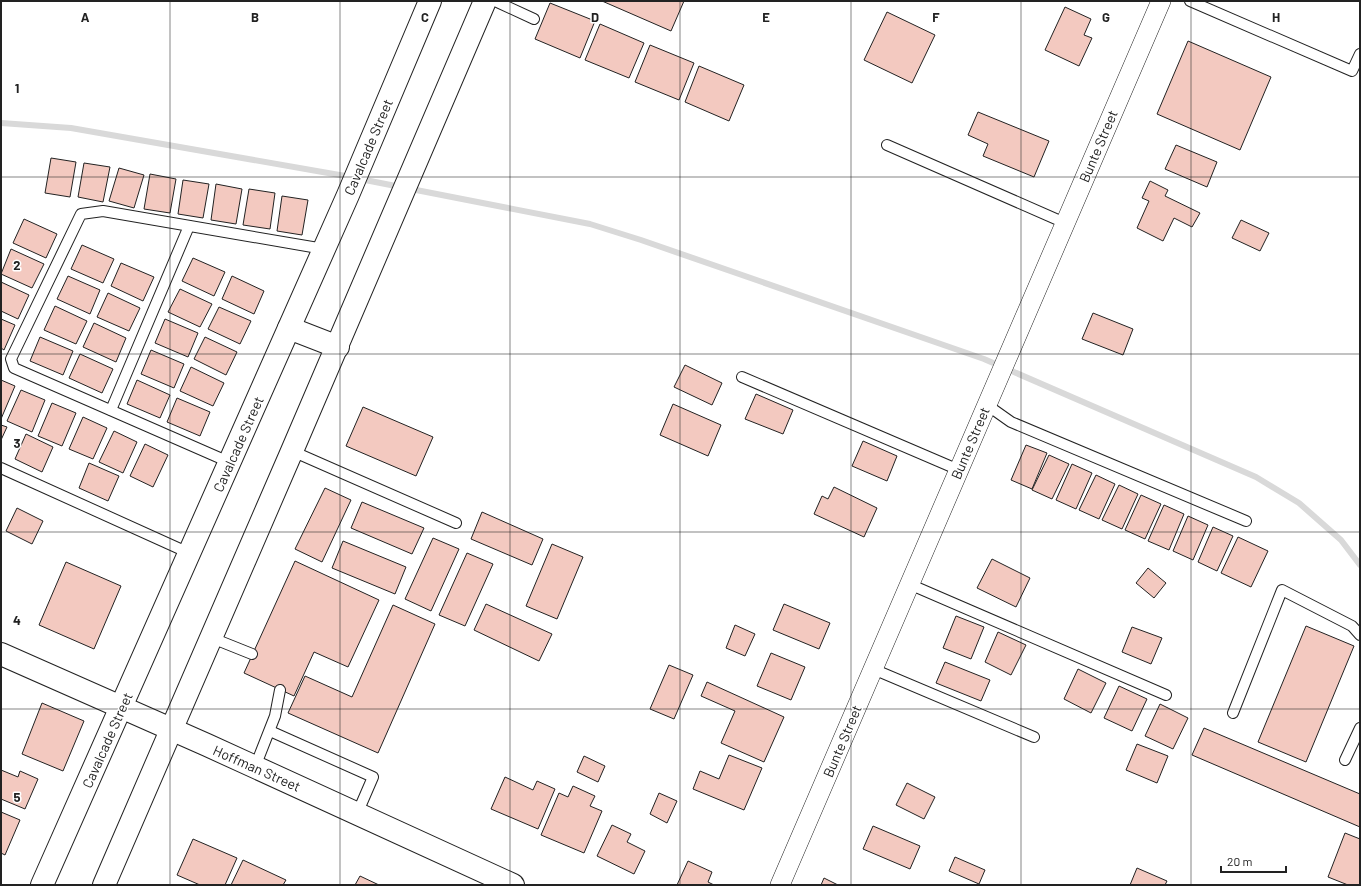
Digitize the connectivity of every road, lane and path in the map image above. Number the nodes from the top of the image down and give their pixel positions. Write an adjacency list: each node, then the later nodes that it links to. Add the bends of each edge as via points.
1 (430, 1): 12 (main road, Cavalcade Street)
2 (485, 1): 14 (main road)
3 (495, 1): 7 (lane)
4 (1161, 1): 10 (street, Bunte Street)
5 (1190, 1): 6 (lane)
6 (1205, 4): 8 (lane, via 1352,71)
7 (534, 19)
8 (1360, 54)
9 (887, 145): 10 (lane)
10 (1065, 224): 16 (street, Bunte Street)
11 (189, 226): 12 (lane); 17 (lane); 17 (lane, via 103,211 81,214 11,359 14,368)
12 (324, 249): 13 (main road, Cavalcade Street)
13 (289, 328): 14 (main road); 19 (main road, Cavalcade Street)
14 (338, 346): 18 (main road)
15 (742, 377): 21 (lane)
16 (987, 405): 21 (street, Bunte Street); 22 (lane, via 1011,422)
17 (111, 410): 19 (lane)
18 (292, 451): 23 (lane); 27 (main road)
19 (230, 462): 24 (main road, Cavalcade Street)
20 (1, 468): 24 (lane)
21 (959, 470): 25 (street, Bunte Street)
22 (1246, 521)
23 (456, 523)
24 (189, 554): 33 (main road, Cavalcade Street)
25 (910, 584): 30 (street, Bunte Street); 32 (lane)
26 (1360, 635): 34 (lane, via 1352,626 1282,590)
27 (212, 638): 29 (lane); 36 (main road)
28 (1, 654): 33 (main road, Hoffman Street)
29 (252, 654)
30 (873, 669): 38 (lane); 45 (street, Bunte Street)
31 (280, 690): 37 (lane)
32 (1166, 695)
33 (121, 707): 36 (main road, Hoffman Street); 42 (main road, Cavalcade Street)
34 (1233, 713)
35 (1360, 728): 39 (lane)
36 (172, 730): 40 (main road, Hoffman Street); 43 (main road)
37 (270, 731): 40 (lane); 41 (lane, via 373,777)
38 (1034, 737)
39 (1345, 760)
40 (255, 767): 41 (main road, Hoffman Street)
41 (356, 814): 44 (main road, Hoffman Street)
42 (42, 885)
43 (104, 885)
44 (512, 885)
45 (780, 885)

